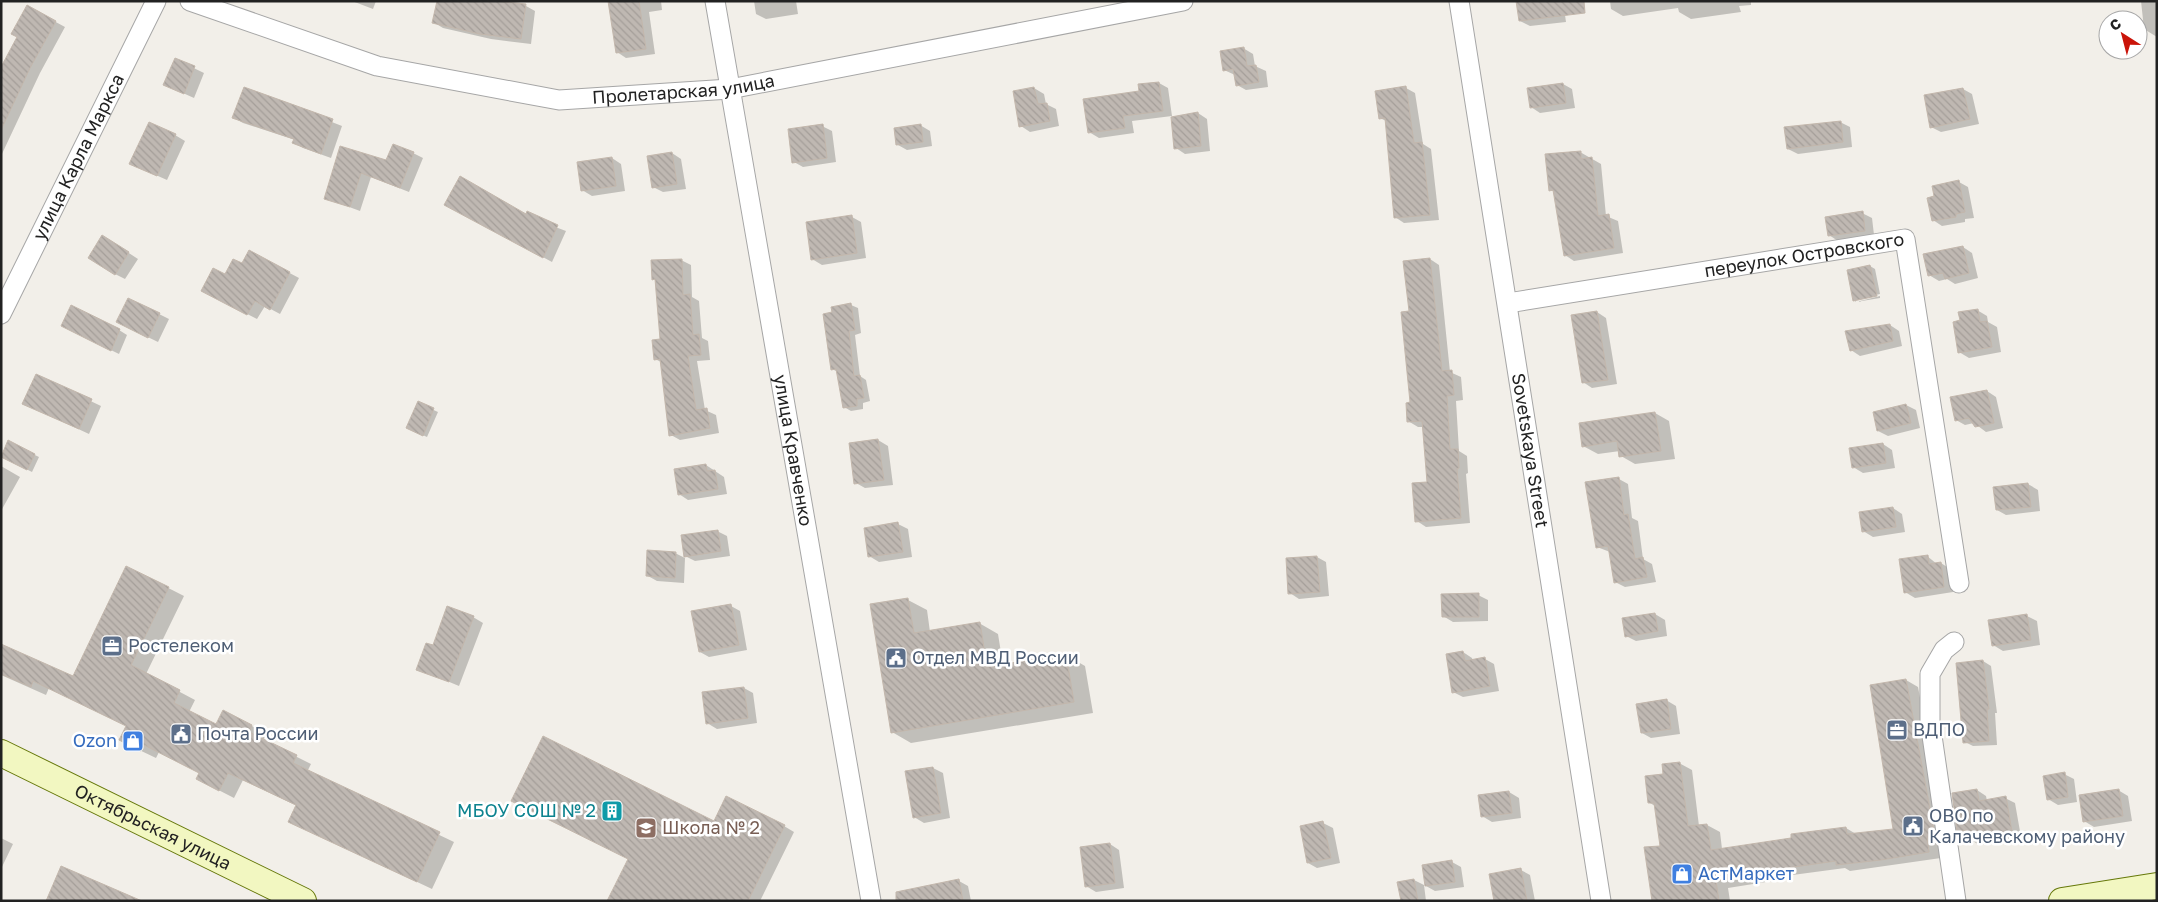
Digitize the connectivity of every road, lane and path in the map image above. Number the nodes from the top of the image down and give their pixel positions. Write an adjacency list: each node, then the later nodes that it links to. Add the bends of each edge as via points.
1 (156, 1): 8 (street, улица Карла Маркса)
2 (190, 1): 6 (street, Пролетарская улица, via 377,66 559,100)
3 (715, 1): 6 (street, улица Кравченко)
4 (1183, 1): 6 (street, Пролетарская улица)
5 (1459, 1): 7 (street, Sovetskaya Street)
6 (730, 89): 14 (street, улица Кравченко)
7 (1508, 303): 9 (street, переулок Островского, via 1905,239); 15 (street, Sovetskaya Street)
8 (1, 314)
9 (1960, 583)
10 (1954, 642): 16 (street, via 1944,650 1930,674 1930,722)
11 (1, 753): 13 (main road, Октябрьская улица)
12 (2157, 886): 17 (main road)
13 (303, 901)
14 (871, 901)
15 (1601, 901)
16 (1956, 901)
17 (2062, 901)

